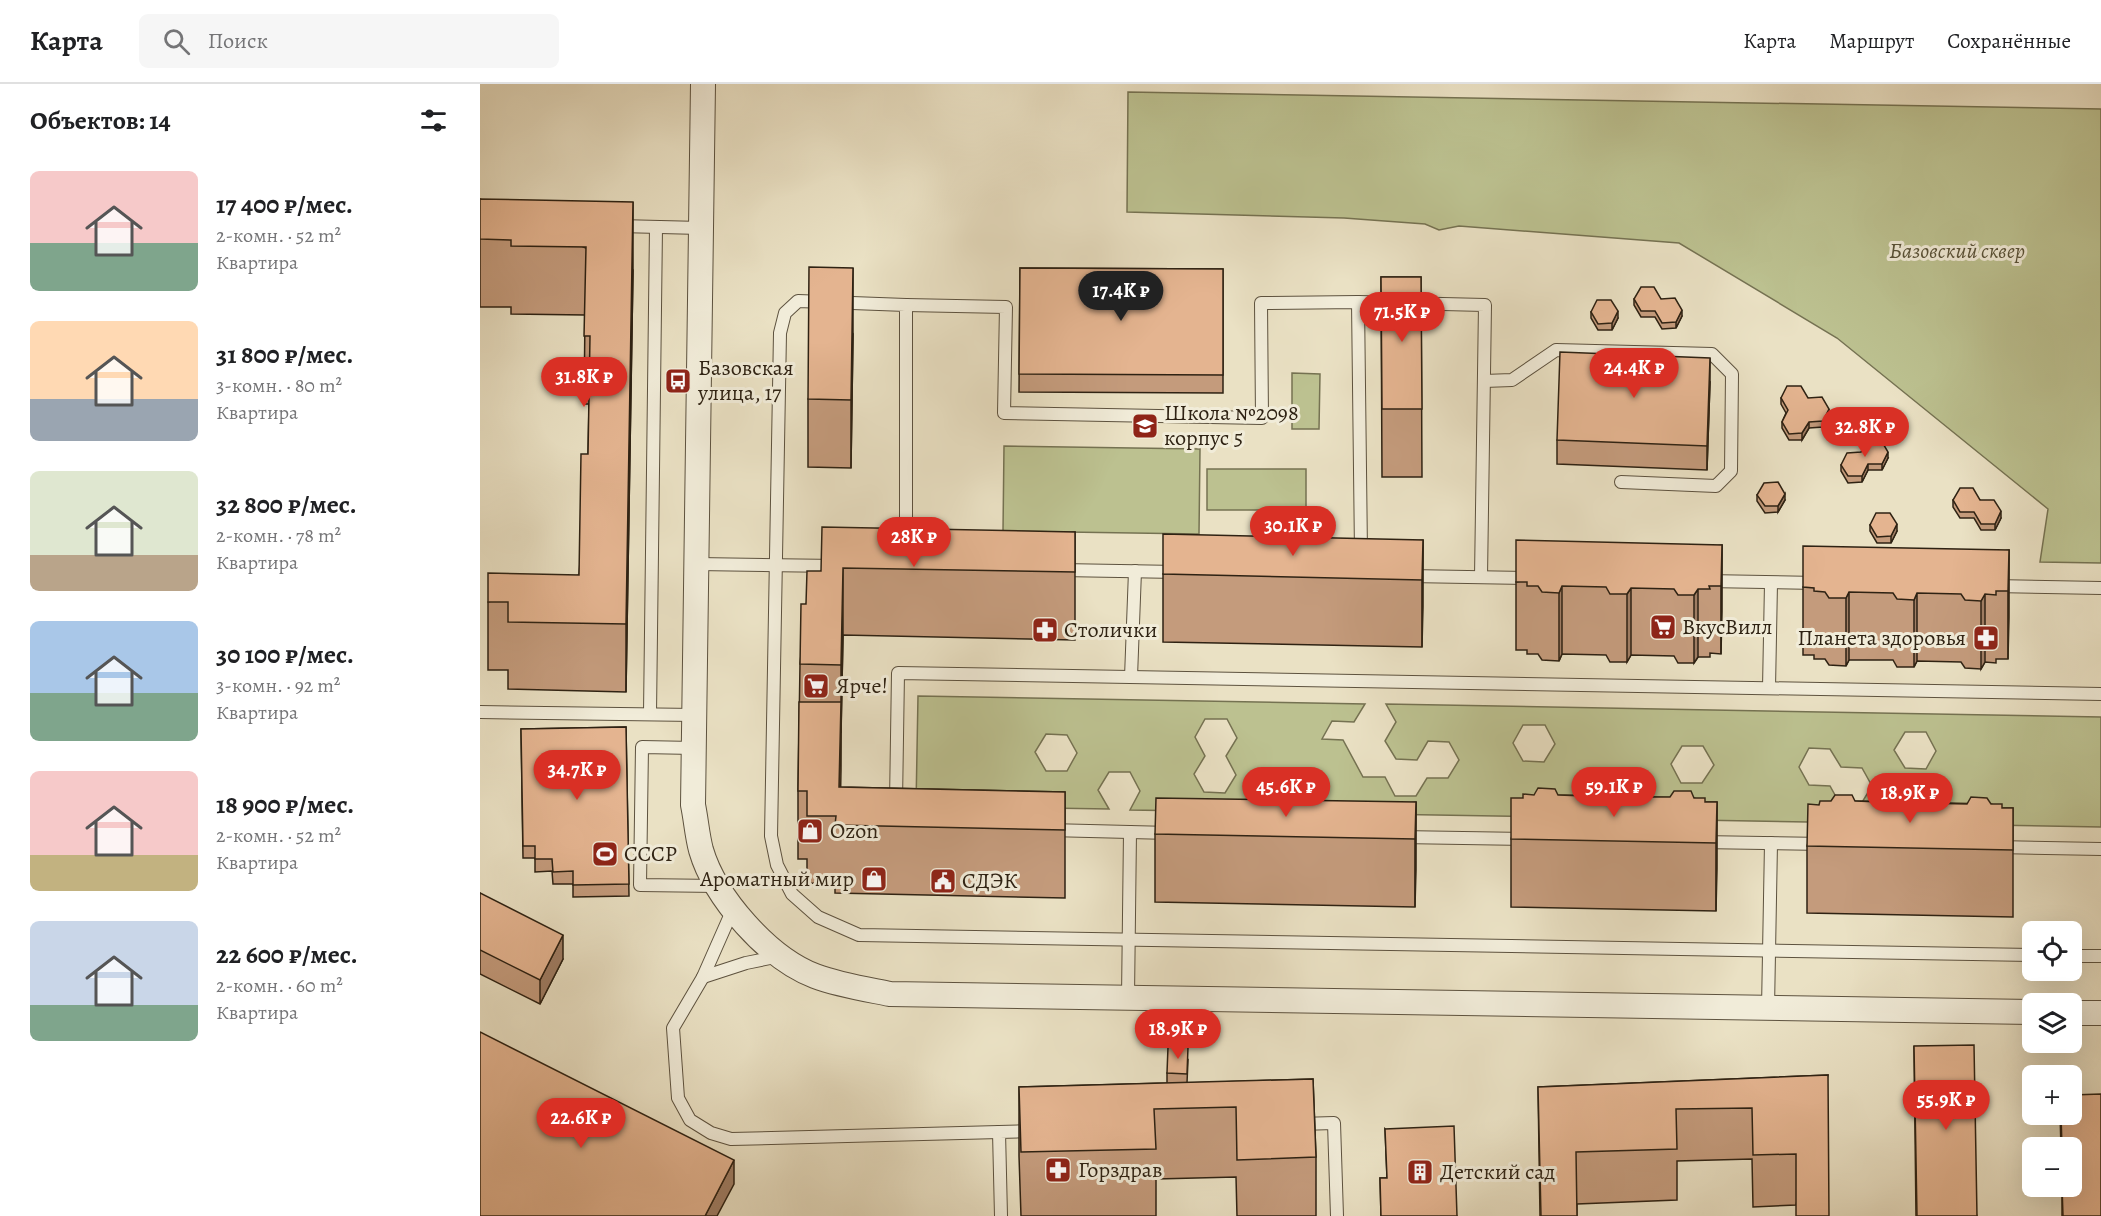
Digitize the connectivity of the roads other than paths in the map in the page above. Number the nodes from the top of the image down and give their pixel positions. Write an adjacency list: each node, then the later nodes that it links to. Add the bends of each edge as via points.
1 (703, 84): 4 (street)
2 (609, 226): 3 (lane)
3 (656, 227): 4 (lane); 29 (lane)
4 (701, 228): 10 (street)
5 (1358, 302): 6 (lane, via 1261,303 1262,418 1004,413 1006,307); 7 (lane, via 1485,305); 11 (lane)
6 (906, 305): 9 (lane); 12 (lane, via 798,301 785,313 780,333)
7 (1484, 381): 8 (lane, via 1512,380 1557,350 1712,354 1732,374 1731,471 1716,486); 18 (lane)
8 (1621, 482)
9 (906, 555)
10 (697, 564): 12 (lane); 30 (street)
11 (1361, 564)
12 (776, 565): 13 (lane); 45 (lane, via 771,836 777,865 792,894 818,917 859,935)
13 (847, 566)
14 (1044, 570): 15 (lane)
15 (1135, 571): 16 (lane); 25 (lane)
16 (1195, 572)
17 (1395, 576): 18 (lane)
18 (1481, 577): 19 (lane)
19 (1542, 579)
20 (1691, 581): 21 (lane)
21 (1771, 583): 22 (lane); 26 (lane)
22 (1830, 584)
23 (1985, 586): 24 (lane)
24 (2101, 588)
25 (1131, 677): 26 (lane); 32 (lane, via 898,673)
26 (1769, 688): 27 (lane)
27 (2101, 694)
28 (480, 712): 29 (lane)
29 (650, 714): 30 (lane)
30 (695, 716): 31 (street)
31 (694, 748): 43 (street, via 695,816 701,850); 43 (lane, via 642,747 640,885)
32 (896, 817)
33 (1036, 830): 34 (lane)
34 (1130, 832): 35 (lane); 45 (lane)
35 (1177, 833)
36 (1388, 836): 37 (lane)
37 (1539, 839)
38 (1690, 842): 39 (lane)
39 (1771, 843): 40 (lane); 46 (lane)
40 (1840, 844)
41 (1980, 847): 42 (lane)
42 (2101, 849)
43 (717, 886): 44 (street)
44 (733, 909): 48 (street); 51 (lane)
45 (1128, 939): 46 (lane); 52 (lane)
46 (1769, 951): 47 (lane); 53 (lane)
47 (2022, 955)
48 (781, 956): 51 (lane); 52 (street, via 813,975 891,994)
49 (2082, 956): 50 (lane)
50 (2101, 956)
51 (703, 977): 59 (lane, via 673,1028 678,1098 690,1120 711,1133 730,1139)
52 (1128, 998): 53 (street)
53 (1768, 1008): 54 (street)
54 (2022, 1012)
55 (2082, 1013): 56 (street)
56 (2101, 1013)
57 (1282, 1125): 61 (lane, via 1335,1124)
58 (1047, 1131): 59 (lane)
59 (999, 1132): 60 (lane)
60 (1001, 1216)
61 (1337, 1216)

